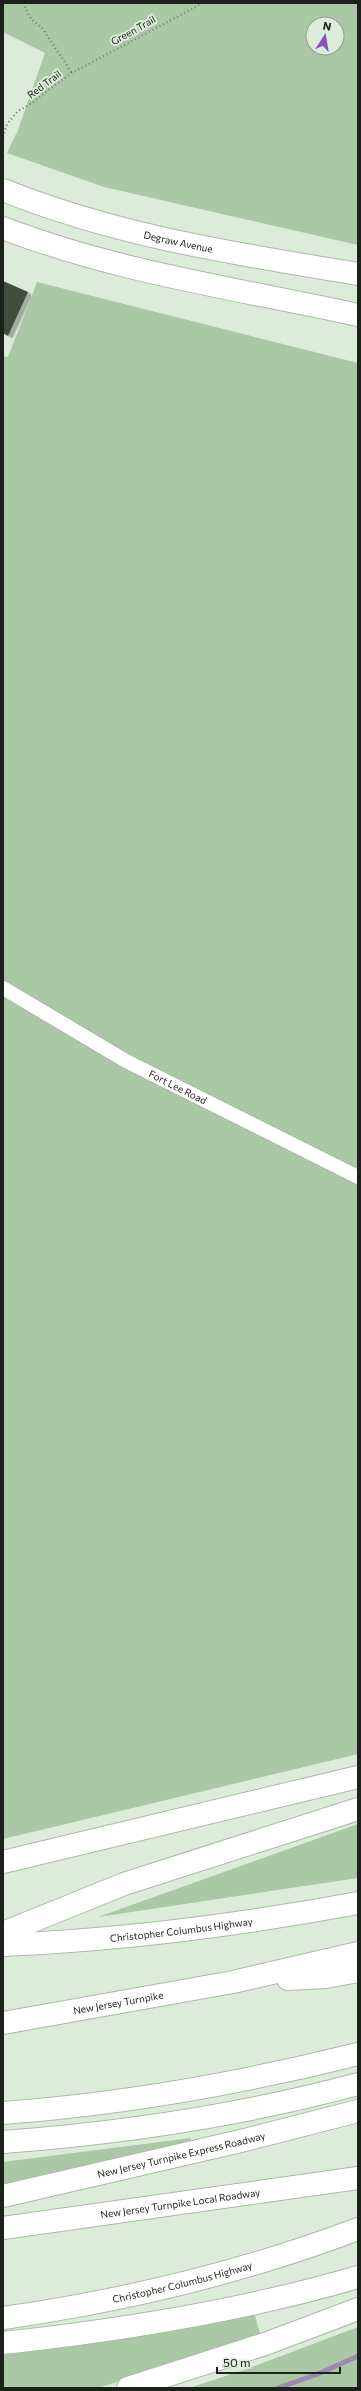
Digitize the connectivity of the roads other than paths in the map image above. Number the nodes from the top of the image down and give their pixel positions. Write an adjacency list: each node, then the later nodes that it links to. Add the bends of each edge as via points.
1 (3, 190): 3 (main road, Degraw Avenue, via 53,209 137,234)
2 (3, 228): 4 (main road, via 62,249 148,272)
3 (358, 274)
4 (358, 315)
5 (3, 988): 6 (street, Fort Lee Road, via 133,1065)
6 (358, 1177)
7 (358, 1777): 9 (main road)
8 (358, 1809): 11 (main road, via 179,1865 43,1915)
9 (3, 1862)
10 (358, 1903): 12 (main road, Christopher Columbus Highway, via 209,1928 97,1940)
11 (3, 1933)
12 (3, 1945)
13 (358, 1953): 15 (main road)
14 (358, 1971): 15 (main road, via 326,1976)
15 (233, 1982): 16 (main road, New Jersey Turnpike)
16 (3, 2023)
17 (358, 2054): 20 (main road, via 202,2087 83,2105)
18 (358, 2084): 21 (main road, via 273,2104 176,2121 94,2133)
19 (358, 2111): 23 (main road, New Jersey Turnpike Express Roadway)
20 (3, 2113)
21 (3, 2142)
22 (358, 2178): 24 (main road, New Jersey Turnpike Local Roadway)
23 (3, 2196)
24 (3, 2228)
25 (358, 2229): 28 (main road, Christopher Columbus Highway, via 200,2278 96,2302)
26 (358, 2276): 29 (main road, via 292,2295 216,2311 103,2331)
27 (358, 2309): 30 (main road, via 250,2349)
28 (3, 2318)
29 (3, 2343)
30 (128, 2388)

